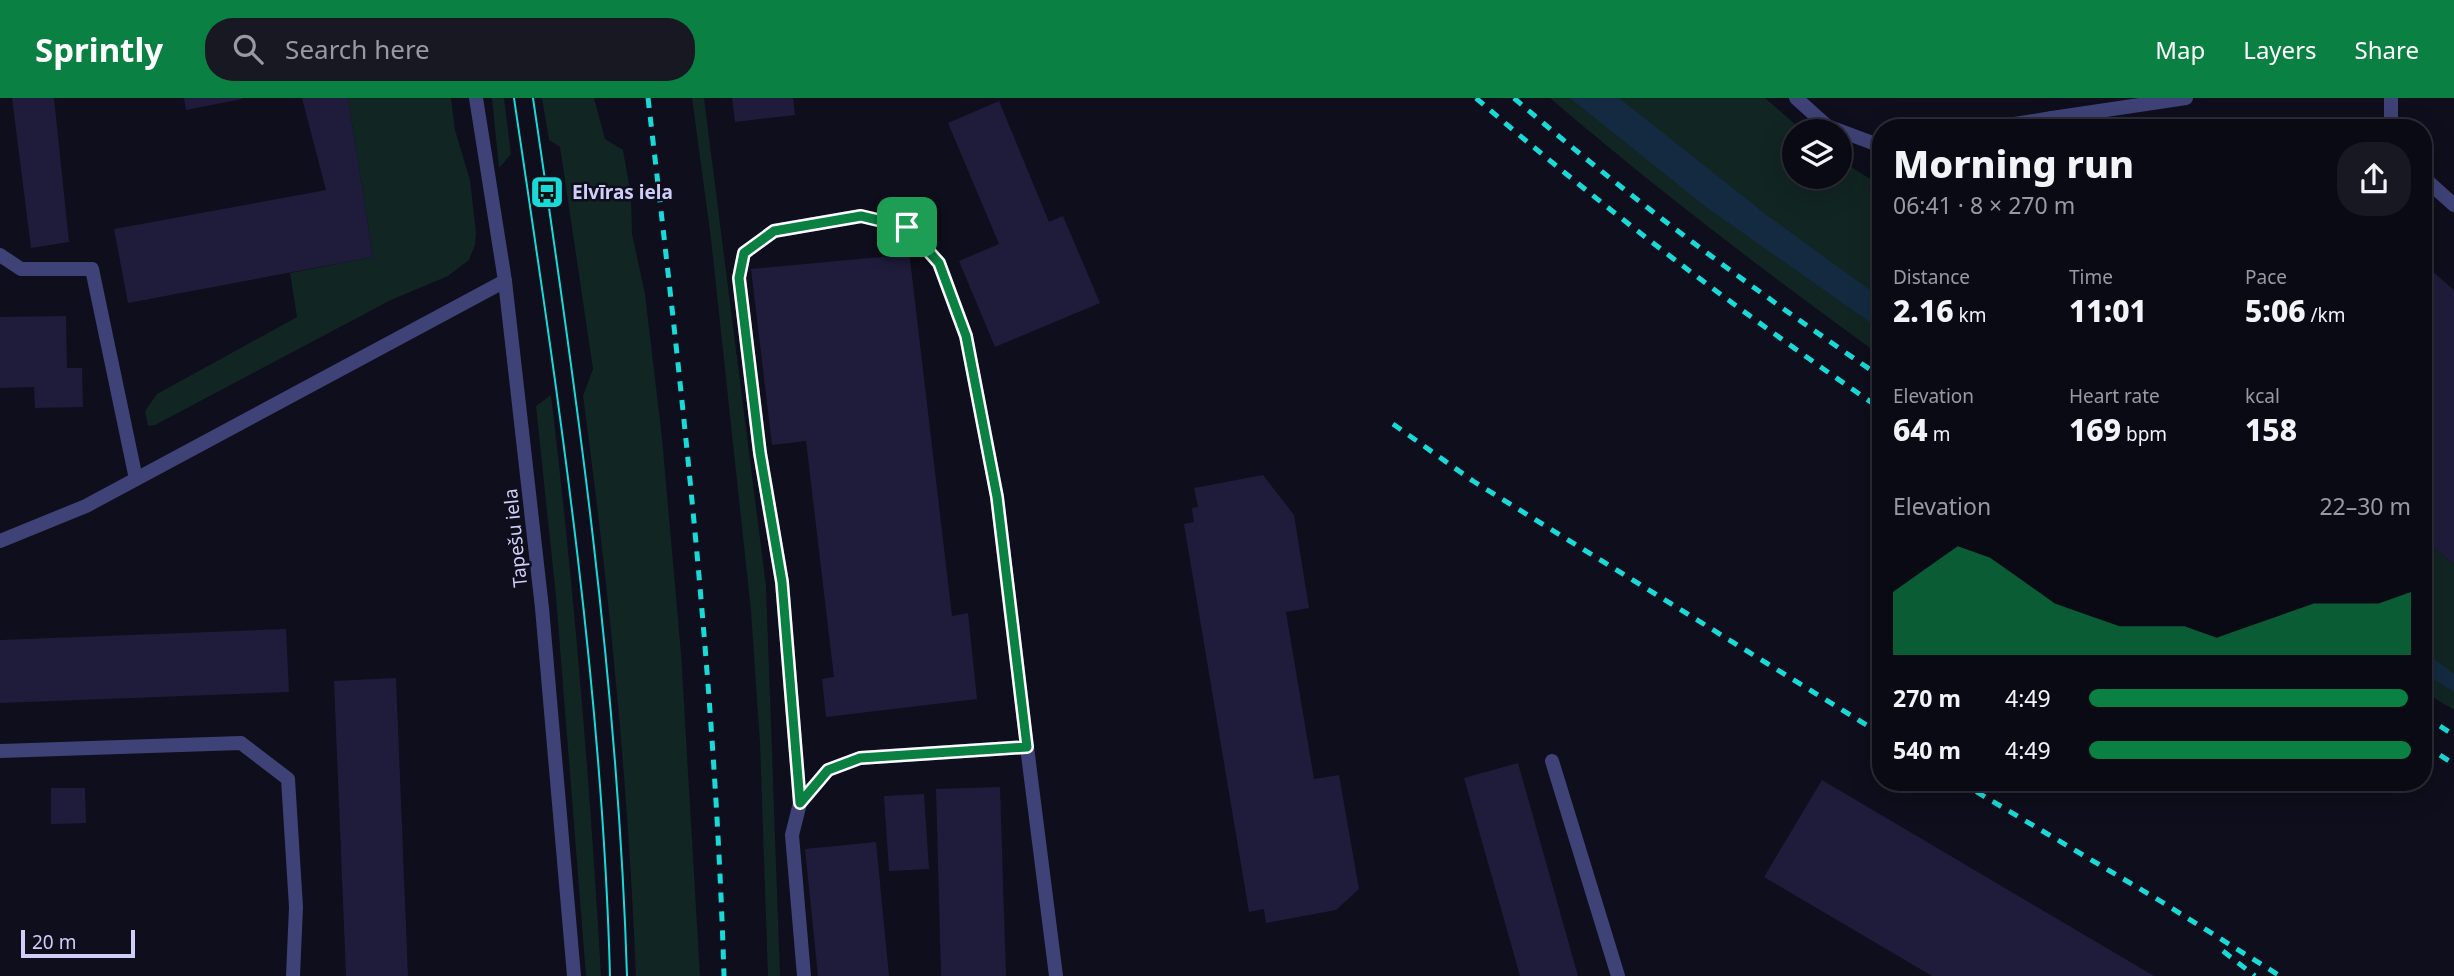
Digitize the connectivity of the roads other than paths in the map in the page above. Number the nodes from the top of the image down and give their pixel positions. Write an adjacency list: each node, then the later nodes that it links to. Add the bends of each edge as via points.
1 (476, 98): 12 (street, Tapešu iela)
2 (1796, 98): 8 (street, via 1827,126)
3 (2186, 98): 5 (street)
4 (2391, 98): 7 (street)
5 (2127, 102): 6 (street)
6 (2063, 119)
7 (2391, 119)
8 (1872, 143)
9 (2432, 185): 10 (street)
10 (2454, 205)
11 (0, 255): 13 (street, via 21,269 92,269)
12 (505, 281): 13 (street); 20 (street, Tapešu iela, via 542,608)
13 (136, 479): 14 (street, via 86,506)
14 (0, 541)
15 (1027, 747): 18 (street, via 860,758 828,770); 18 (street, via 997,497 966,336 939,263 907,227 861,216 774,231 744,253 739,278 760,453 782,582); 22 (street)
16 (0, 751): 19 (street, via 241,743 288,779 296,907)
17 (1552, 761): 23 (street)
18 (800, 803): 21 (street, via 792,835)
19 (293, 976)
20 (574, 976)
21 (804, 976)
22 (1056, 976)
23 (1618, 976)

